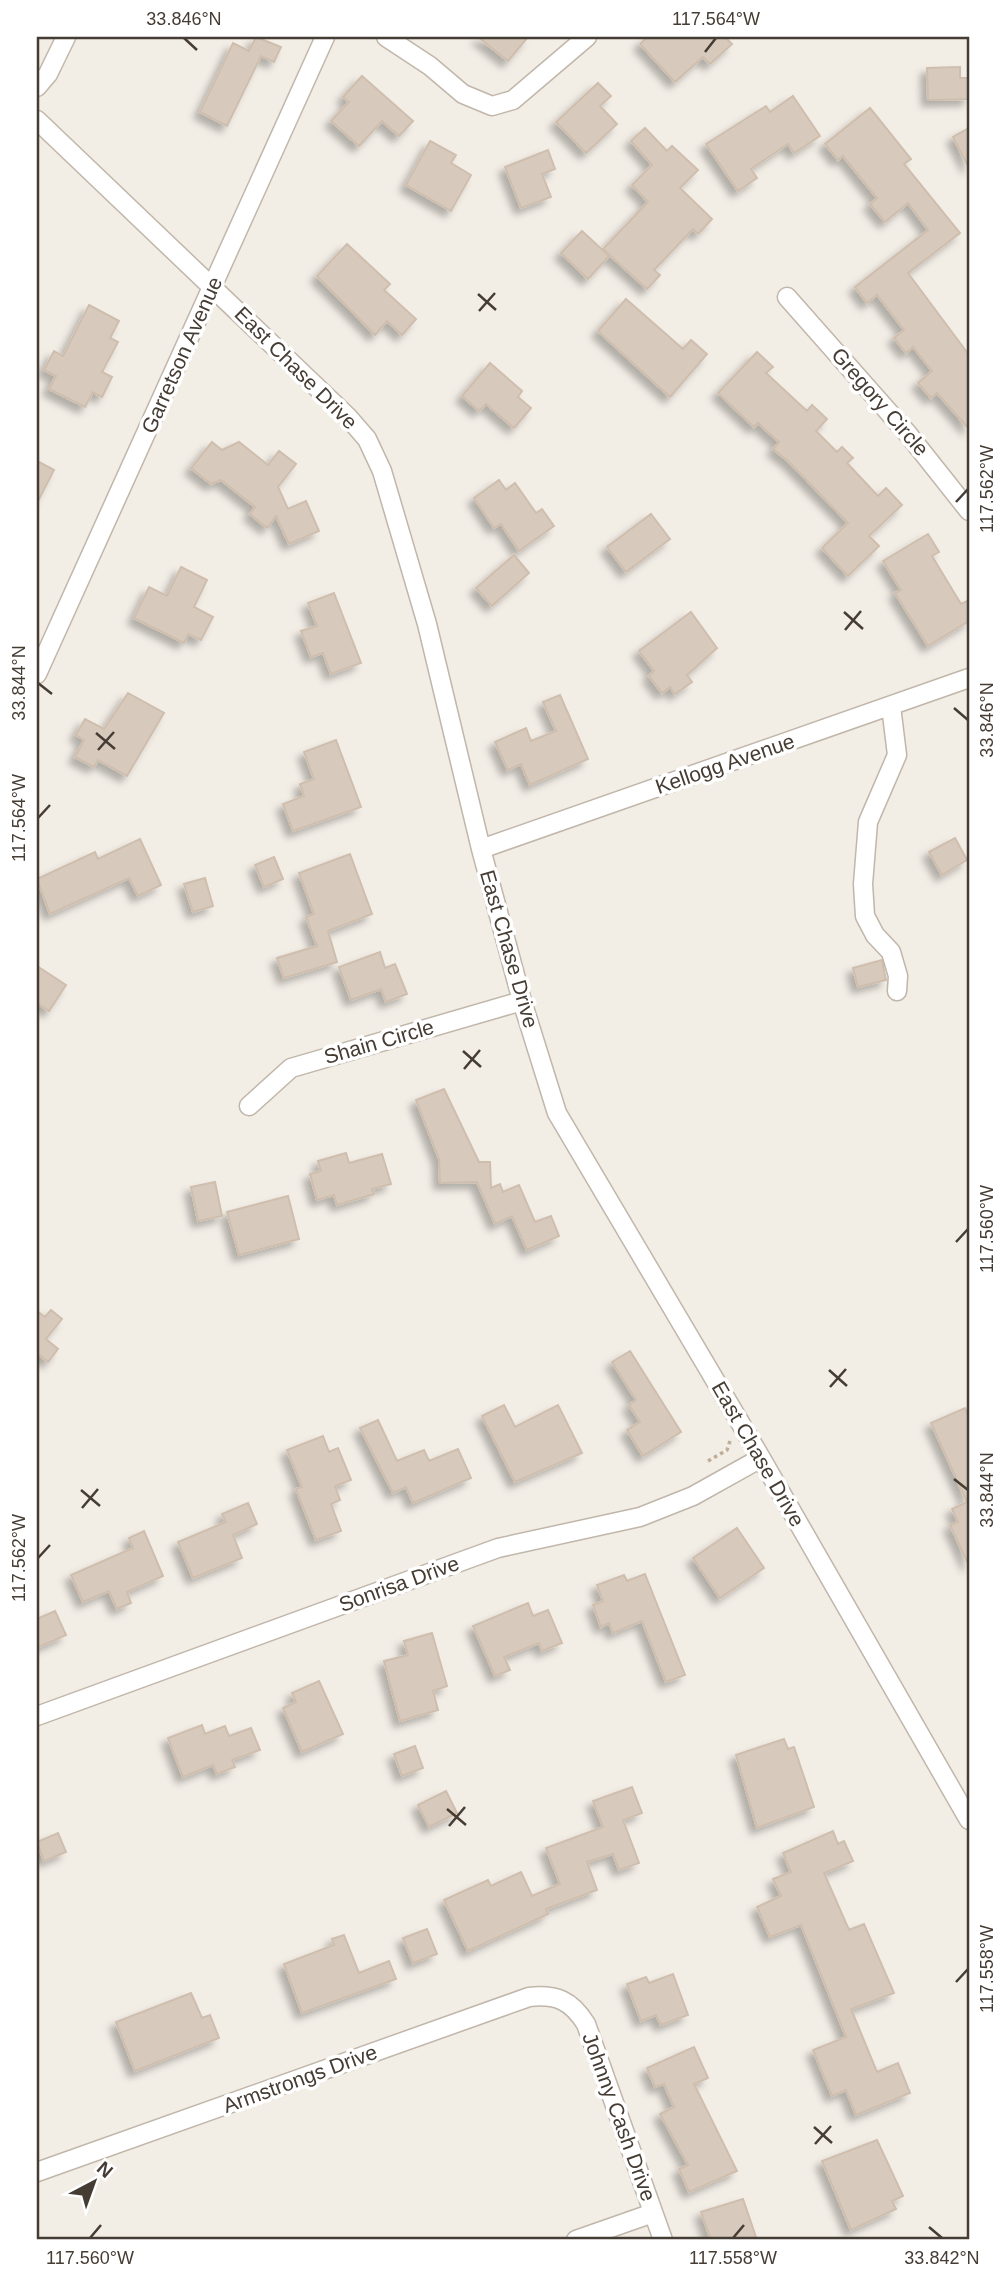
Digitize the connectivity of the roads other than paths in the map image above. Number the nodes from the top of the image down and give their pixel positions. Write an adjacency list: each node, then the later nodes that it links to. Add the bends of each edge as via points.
1 (66, 37): 5 (street)
2 (325, 37): 7 (street, Garretson Avenue)
3 (386, 37): 4 (street, via 463,94 492,106 513,100)
4 (587, 37)
5 (37, 87)
6 (37, 120): 7 (street, East Chase Drive)
7 (212, 285): 10 (street, Garretson Avenue); 13 (street, East Chase Drive, via 347,416 367,439 381,467 427,624)
8 (787, 297): 9 (street, Gregory Circle)
9 (969, 511)
10 (37, 674)
11 (969, 678): 12 (street, Kellogg Avenue)
12 (891, 706): 13 (street, Kellogg Avenue); 14 (street, via 897,755 868,822 863,884 865,916 891,952)
13 (481, 849): 15 (street, East Chase Drive)
14 (897, 990)
15 (522, 1002): 16 (street, Shain Circle, via 291,1068); 17 (street, East Chase Drive, via 557,1113)
16 (249, 1106)
17 (761, 1458): 18 (street, Sonrisa Drive, via 693,1496 640,1517 498,1548); 19 (street, East Chase Drive)
18 (37, 1716)
19 (969, 1820)
20 (564, 2000): 21 (street, Armstrongs Drive, via 549,1995 529,1997); 22 (street, Johnny Cash Drive, via 586,2024)
21 (37, 2172)
22 (653, 2213): 23 (street); 24 (street, Johnny Cash Drive)
23 (576, 2240)
24 (663, 2240)

